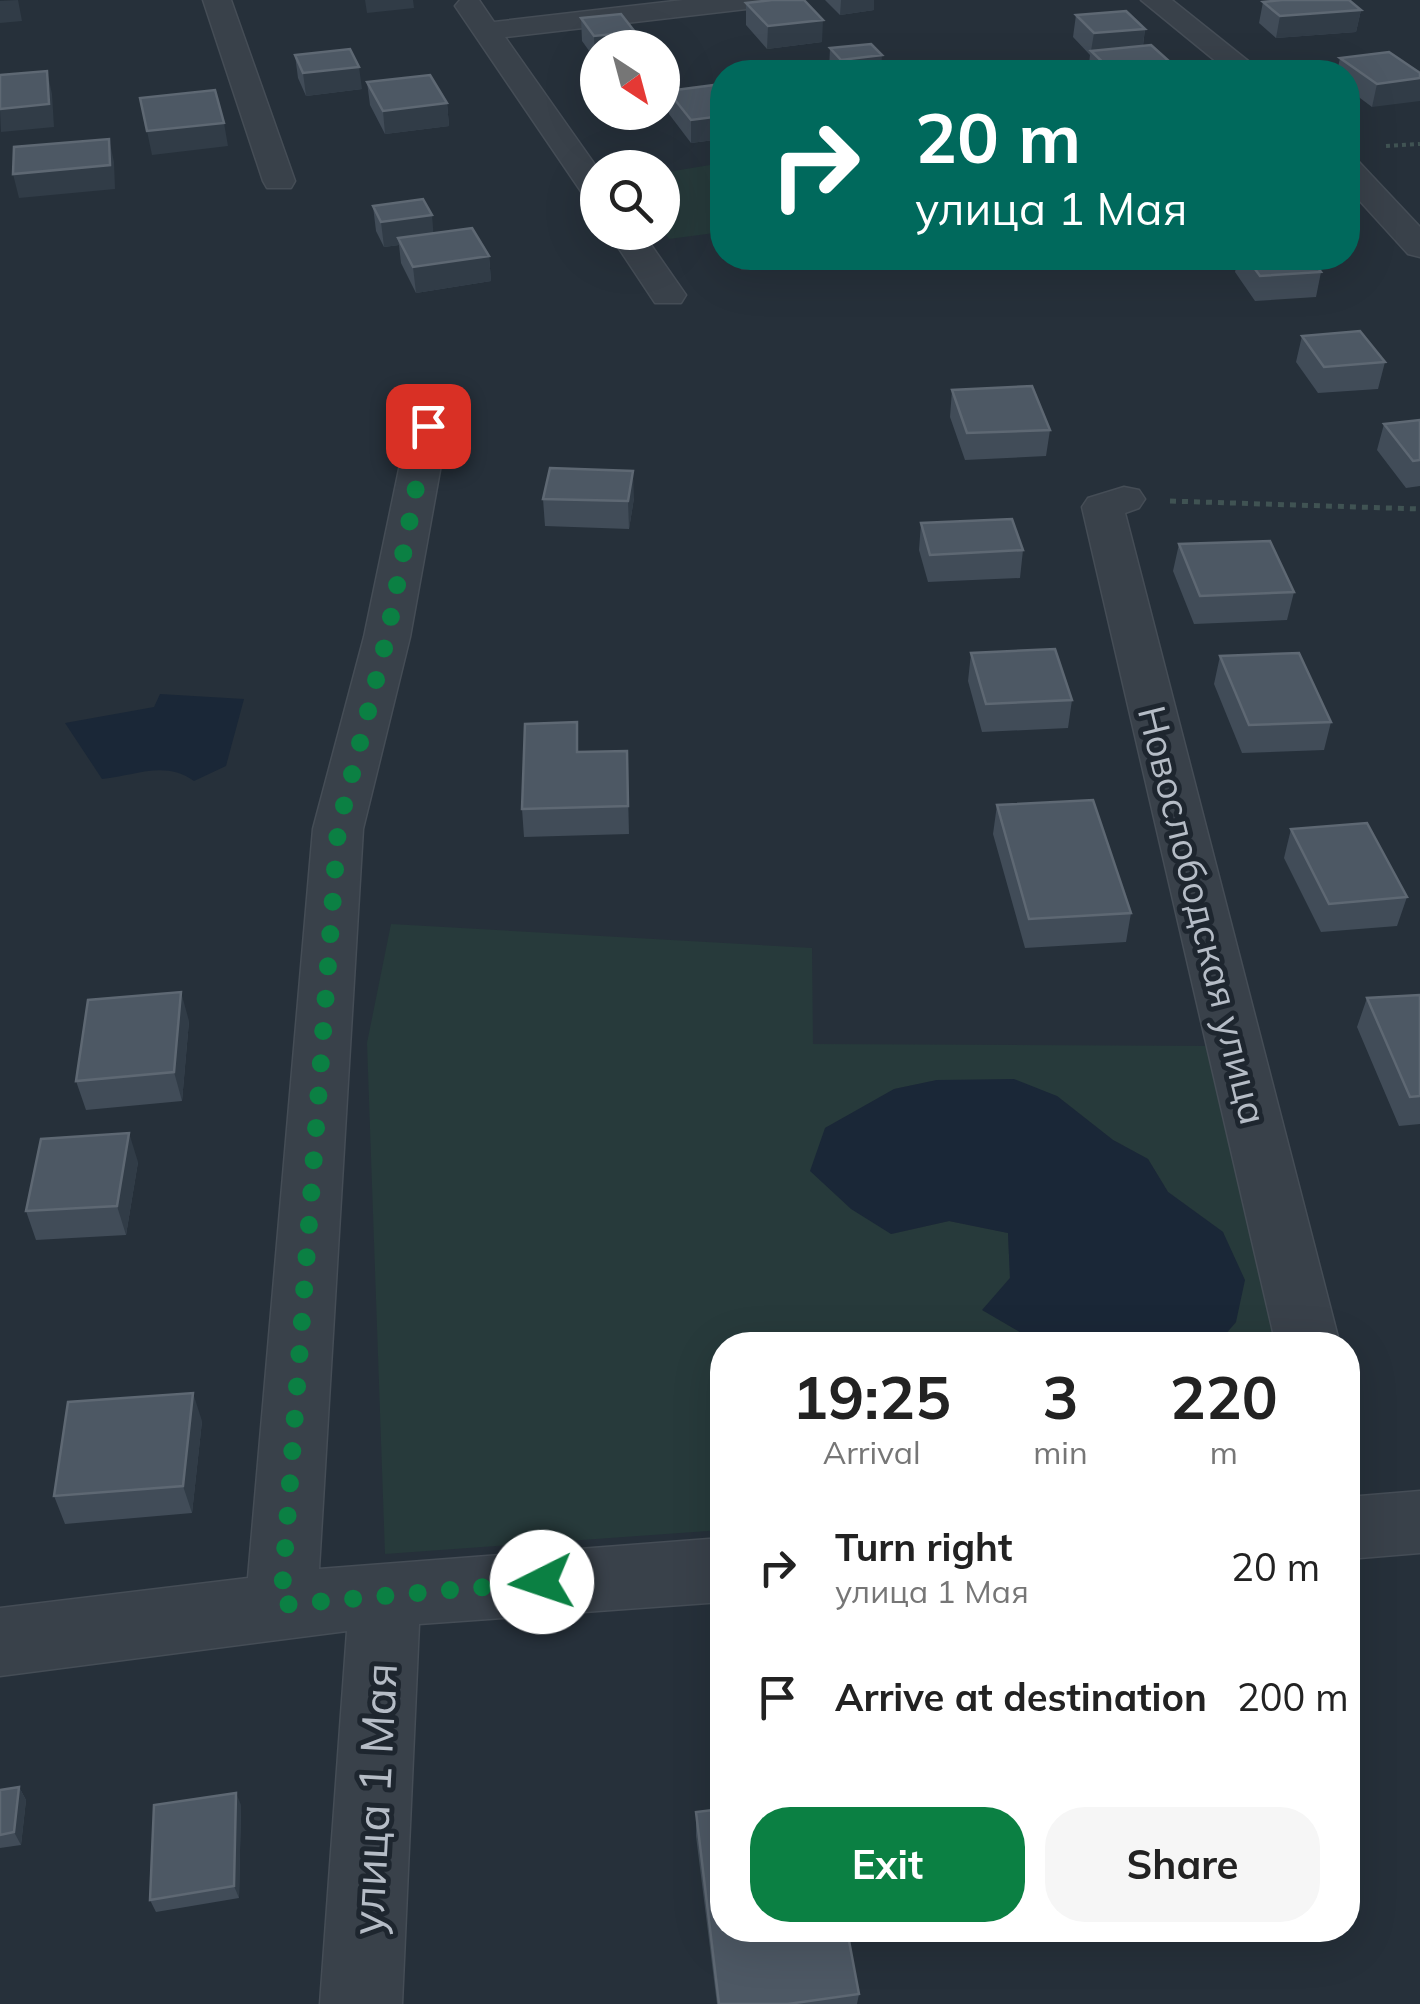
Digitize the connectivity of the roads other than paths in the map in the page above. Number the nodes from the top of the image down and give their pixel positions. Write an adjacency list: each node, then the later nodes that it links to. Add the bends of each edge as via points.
1 (217, 0): 8 (street)
2 (464, 0): 5 (street)
3 (755, 0): 5 (street)
4 (1155, 0): 6 (street)
5 (487, 31): 7 (street)
6 (1232, 60)
7 (580, 167)
8 (279, 181)
9 (1360, 182): 10 (street)
10 (1420, 247)
11 (637, 250): 12 (street)
12 (668, 295)
13 (428, 426): 20 (street, via 387,637 338,829)
14 (1124, 499): 15 (street, Новослободская улица, via 1103,507)
15 (1305, 1332)
16 (1360, 1521): 17 (street)
17 (1420, 1522)
18 (710, 1571): 19 (street)
19 (384, 1594): 20 (street); 22 (street, улица 1 Мая)
20 (281, 1605): 21 (street)
21 (0, 1642)
22 (361, 2004)

